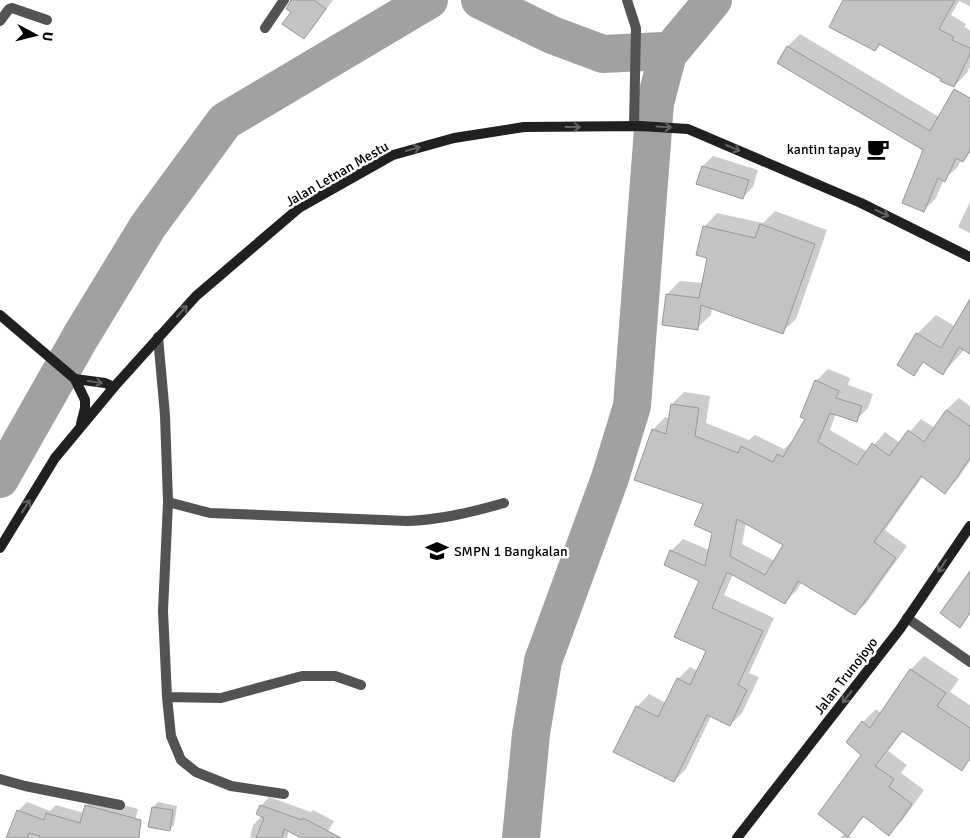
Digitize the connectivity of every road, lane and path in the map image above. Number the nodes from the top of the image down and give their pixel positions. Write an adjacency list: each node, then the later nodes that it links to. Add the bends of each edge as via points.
1 (284, 0): 5 (street)
2 (627, 0): 6 (street, via 636,28)
3 (47, 20): 4 (street, via 12,8)
4 (0, 21)
5 (265, 28)
6 (637, 126): 7 (street, Jalan Letnan Mestu, one-way to 7, via 688,129 861,204); 9 (street, Jalan Letnan Mestu, one-way to 6, via 196,296 299,208 393,155 454,138 524,127)
7 (970, 257)
8 (0, 315): 10 (street)
9 (158, 337): 11 (street, Jalan Letnan Mestu); 13 (street)
10 (73, 378): 11 (street, one-way to 11); 12 (street, via 85,400)
11 (114, 387): 12 (street, Jalan Letnan Mestu)
12 (80, 427): 16 (street, Jalan Letnan Mestu, one-way to 12, via 55,458)
13 (168, 502): 14 (street, via 210,513 407,521 431,520); 20 (street, via 163,611)
14 (504, 503)
15 (970, 526): 17 (street, Jalan Trunojoyo, one-way to 17)
16 (0, 548)
17 (907, 618): 18 (street); 24 (street, Jalan Trunojoyo, one-way to 24)
18 (970, 662)
19 (362, 685): 20 (street, via 335,676 302,676 221,698)
20 (167, 697): 22 (street, via 171,736 182,760 196,772 231,786)
21 (0, 779): 23 (street)
22 (284, 794)
23 (120, 805)
24 (737, 838)

